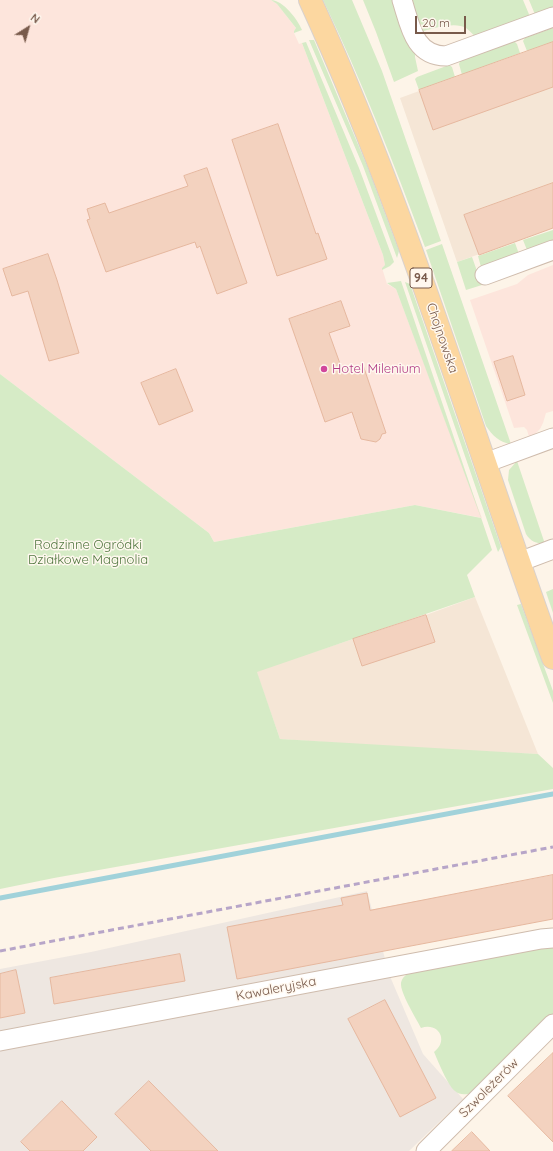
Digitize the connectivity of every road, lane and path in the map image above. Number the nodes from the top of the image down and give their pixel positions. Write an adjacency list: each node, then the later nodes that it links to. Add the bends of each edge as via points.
1 (310, 0): 7 (main road, Chojnowska / 94, via 344,76 395,204)
2 (402, 0): 3 (street, via 414,36 423,48 437,56 446,56)
3 (553, 17)
4 (553, 250): 5 (street)
5 (486, 275)
6 (553, 438): 7 (street)
7 (485, 463): 9 (main road, Chojnowska / 94)
8 (553, 549): 9 (street)
9 (519, 562): 10 (main road, Chojnowska / 94)
10 (553, 658)
11 (553, 938): 13 (street, Kawaleryjska)
12 (553, 1024): 14 (street, Szwoleżerów)
13 (0, 1040)
14 (426, 1151)

